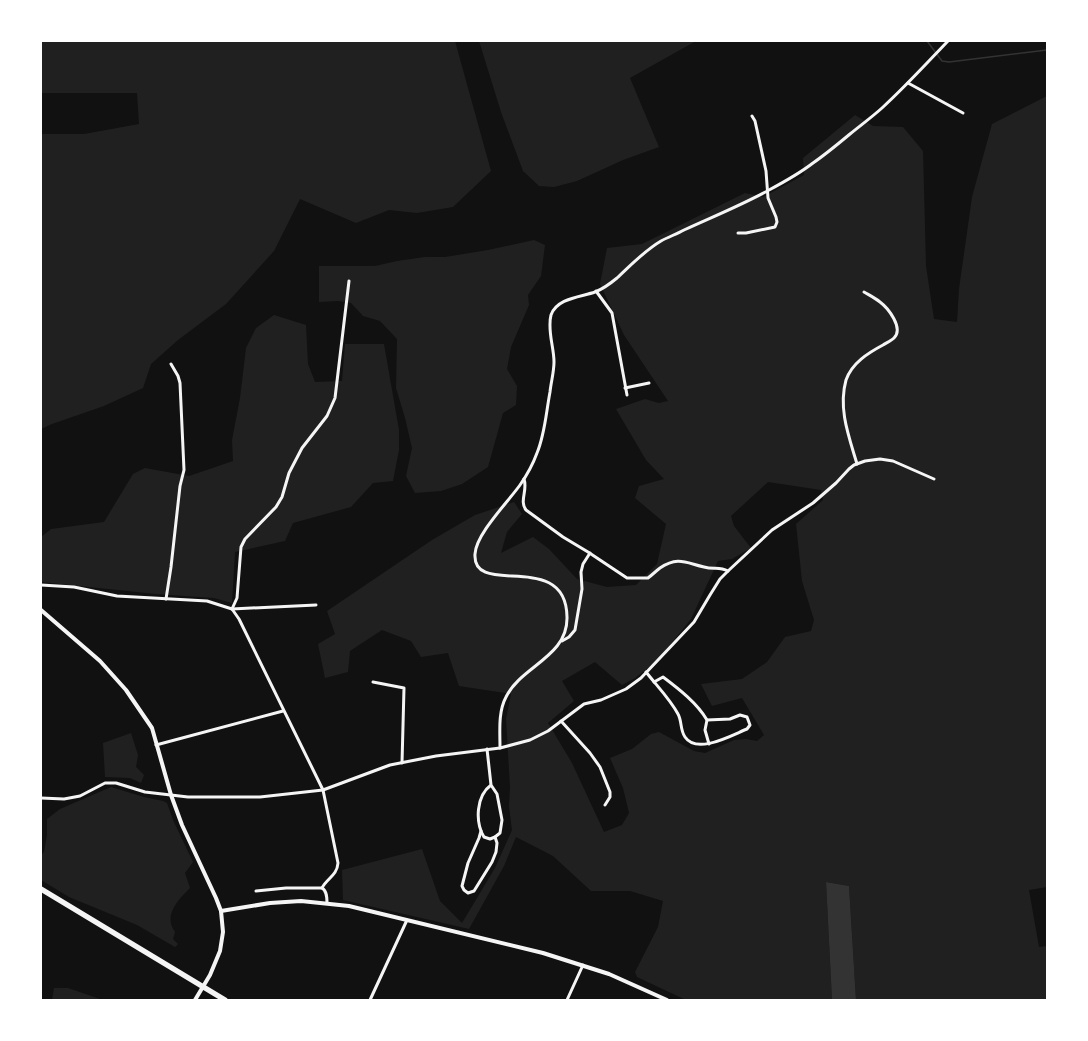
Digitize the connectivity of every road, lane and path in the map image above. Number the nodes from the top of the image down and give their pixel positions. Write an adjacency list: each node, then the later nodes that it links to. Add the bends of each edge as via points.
1 (948, 41): 2 (street)
2 (908, 83): 3 (street); 5 (street, via 881,109 813,164)
3 (963, 113)
4 (752, 116): 5 (street, via 766,171)
5 (767, 191): 6 (street, via 777,222 775,227); 8 (street, via 661,241 614,280)
6 (738, 233)
7 (349, 281): 22 (street, via 335,398 327,416 302,448 276,507 245,539 241,547 236,598)
8 (596, 291): 12 (street, via 612,313); 15 (street, via 558,305 551,315 554,362 542,442)
9 (864, 292): 14 (street, via 881,302 896,322 897,331 894,338 860,360 846,380 843,412)
10 (171, 364): 20 (street, via 180,383 184,470)
11 (649, 383): 12 (street)
12 (625, 388): 13 (street)
13 (626, 395)
14 (857, 464): 16 (street, via 865,461 893,461); 18 (street, via 813,503 772,530)
15 (524, 479): 17 (street, via 526,484 523,506 526,510); 24 (street, via 476,545 476,563 488,574 530,577 550,583 560,591 567,616)
16 (934, 479)
17 (590, 553): 18 (street, via 627,578 648,578 670,562 680,561); 24 (street, via 581,572 582,589 574,630)
18 (728, 571): 25 (street, via 713,589 694,622)
19 (41, 585): 20 (street, via 74,587 117,596)
20 (166, 599): 22 (street, via 190,599)
21 (316, 605): 22 (street)
22 (232, 609): 28 (street)
23 (41, 610): 32 (street, via 100,661 126,690 152,728)
24 (562, 641): 33 (street, via 507,695 501,708)
25 (646, 672): 27 (street); 29 (street, via 626,690 584,704)
26 (373, 682): 35 (street, via 404,688)
27 (654, 682): 30 (street, via 663,677 703,713); 31 (street, via 682,720 682,731 686,738 694,744)
28 (283, 710): 32 (street); 37 (street)
29 (561, 720): 33 (street, via 548,731 530,740); 40 (street, via 600,767 610,792)
30 (707, 720): 31 (street, via 705,730); 31 (street, via 730,719 740,715 747,717 750,725 747,729)
31 (709, 744)
32 (156, 745): 38 (street)
33 (500, 748): 34 (street)
34 (487, 749): 35 (street); 36 (street)
35 (402, 763): 37 (street)
36 (491, 785): 41 (street, via 485,789 480,805 478,820); 42 (street, via 497,794 502,820 500,833)
37 (323, 790): 38 (street, via 260,797); 43 (street, via 338,863 335,873)
38 (171, 795): 39 (street, via 105,783 80,796); 47 (street)
39 (41, 798)
40 (605, 805)
41 (481, 831): 42 (street, via 484,837); 42 (street, via 462,886 468,893 474,891 492,862 496,852)
42 (495, 837)
43 (322, 888): 45 (street); 46 (street)
44 (41, 889): 52 (highway)
45 (256, 891)
46 (328, 903): 47 (street, via 270,903); 48 (street)
47 (221, 911): 51 (street, via 223,932 220,951 210,976)
48 (407, 920): 49 (street); 53 (street)
49 (583, 965): 50 (street, via 610,974); 54 (street)
50 (659, 998): 55 (street)
51 (196, 1000)
52 (224, 1000)
53 (370, 1000)
54 (567, 1000)
55 (667, 1000)

